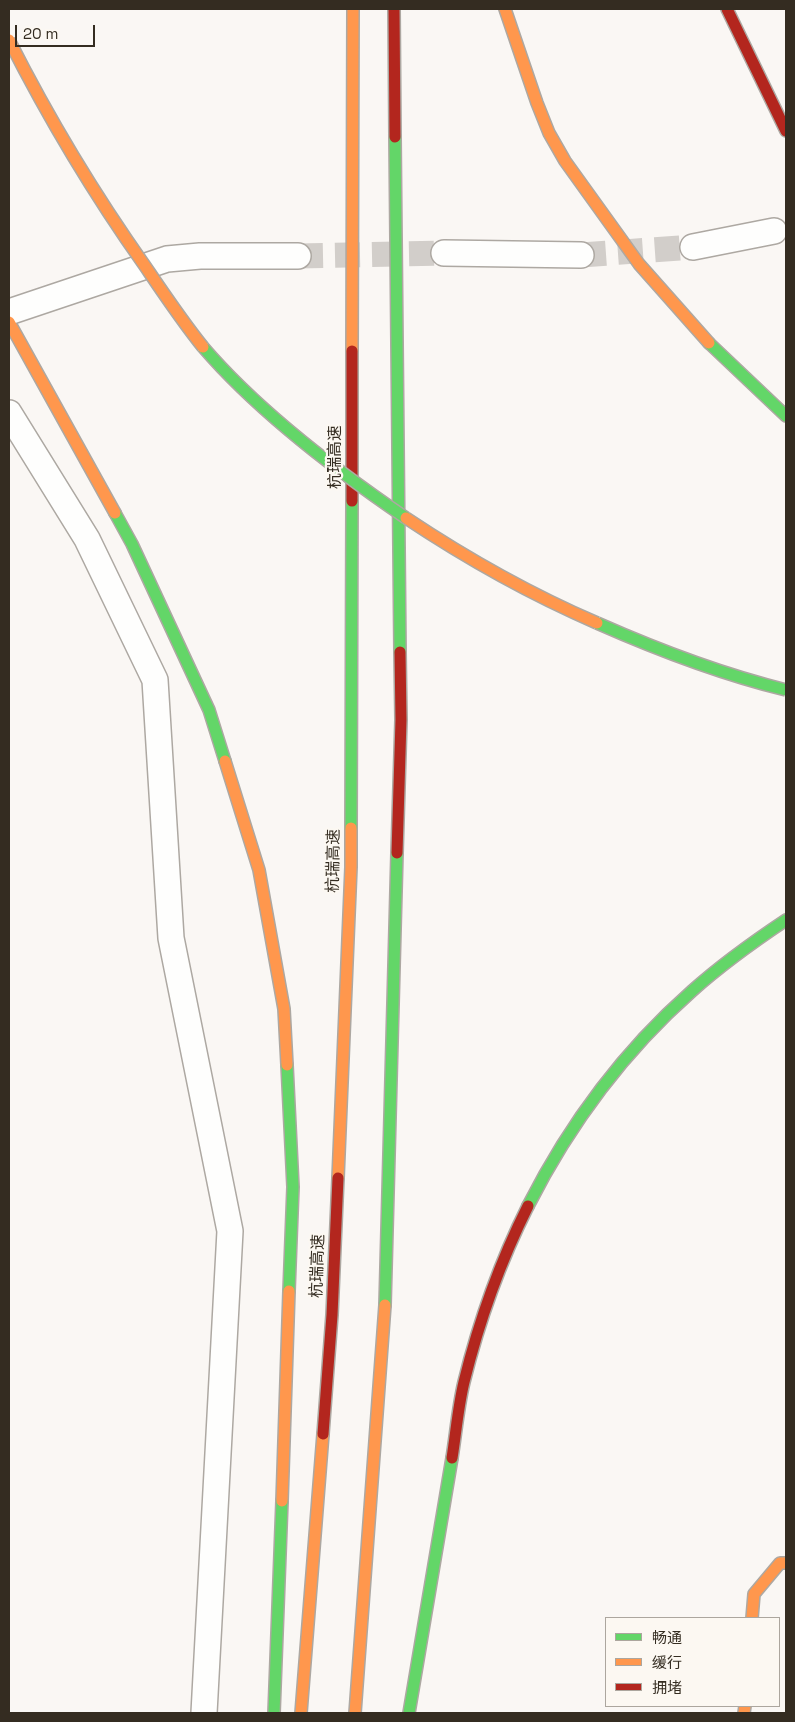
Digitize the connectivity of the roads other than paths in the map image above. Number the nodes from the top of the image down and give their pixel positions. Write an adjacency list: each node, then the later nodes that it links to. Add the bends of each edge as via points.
1 (353, 9): 22 (main road, 杭瑞高速, via 351,867 332,1315)
2 (394, 9): 23 (main road, via 401,720 386,1288)
3 (505, 9): 15 (main road, via 550,135 582,188 622,245 696,332)
4 (727, 9): 6 (main road)
5 (9, 40): 16 (main road, bridge, via 78,166 167,299 216,362 314,450 421,529 535,595 657,648)
6 (786, 131)
7 (774, 232): 8 (street)
8 (693, 247)
9 (444, 253): 10 (street)
10 (581, 255)
11 (298, 256): 12 (street, via 167,259)
12 (9, 312)
13 (9, 322): 21 (main road, via 132,544 209,710 259,870 284,1009 293,1187)
14 (9, 413): 20 (street, via 87,539 155,680 170,938 230,1230)
15 (786, 416)
16 (786, 690)
17 (786, 920): 24 (main road, via 691,993 622,1064 561,1147 512,1238 493,1285 464,1384)
18 (786, 1563): 19 (main road, via 780,1563 754,1594)
19 (752, 1617)
20 (204, 1713)
21 (274, 1713)
22 (301, 1713)
23 (355, 1713)
24 (409, 1713)

